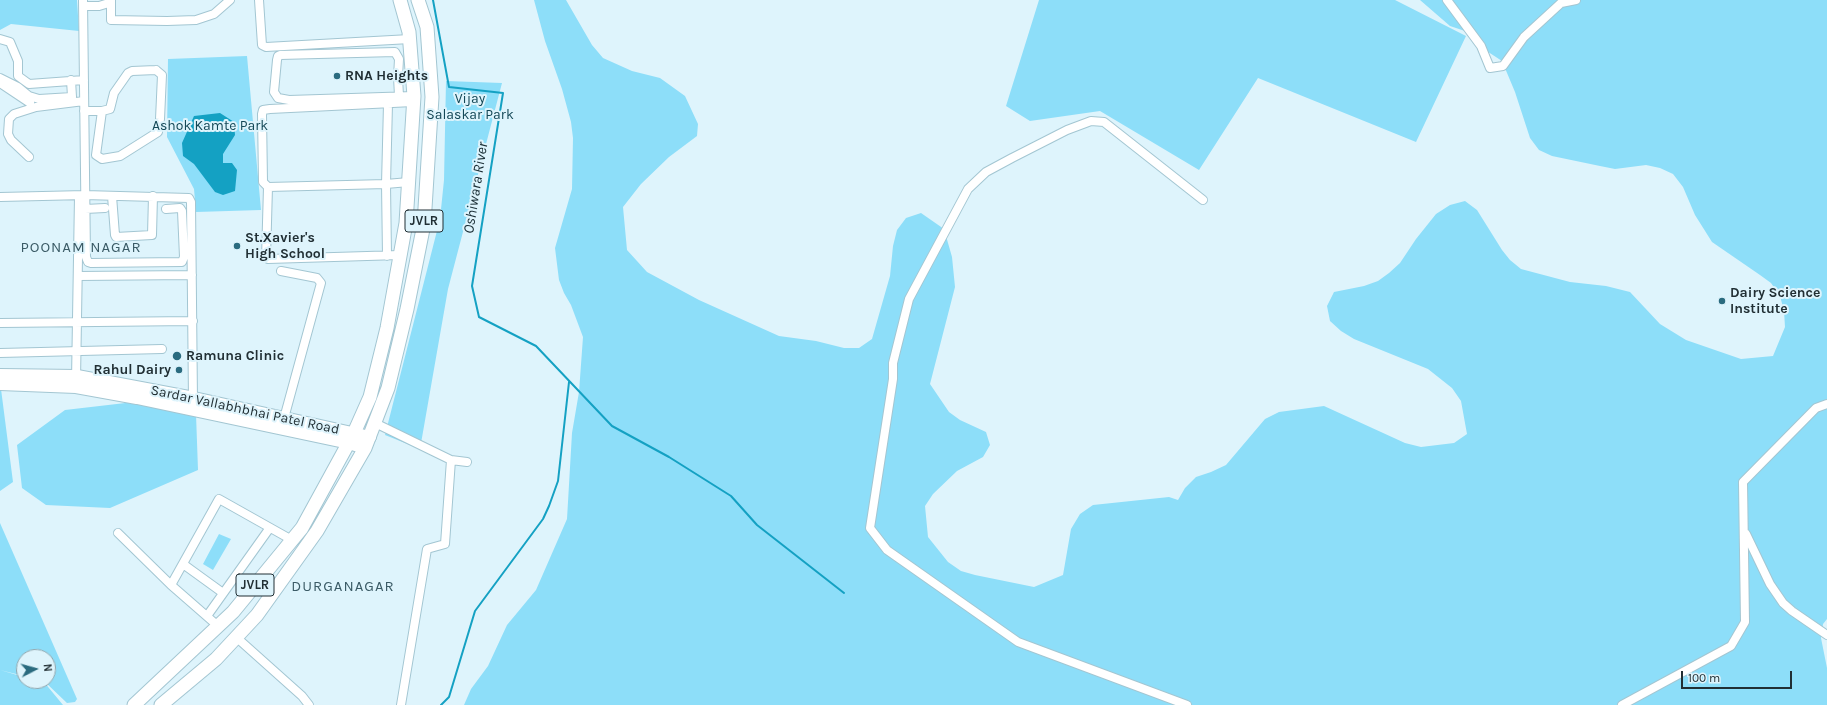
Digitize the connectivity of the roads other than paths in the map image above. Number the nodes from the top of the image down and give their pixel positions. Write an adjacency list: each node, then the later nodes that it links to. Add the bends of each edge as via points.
1 (230, 0): 7 (street, via 214,14 196,20 167,21 111,20)
2 (259, 0): 10 (street, via 262,45 266,47)
3 (400, 0): 10 (main road, JVLR)
4 (418, 0): 52 (main road, JVLR, via 427,27 432,97 424,224 392,372)
5 (1447, 0): 6 (street, via 1481,46 1490,68 1503,66 1524,36 1561,3)
6 (1576, 0)
7 (110, 1): 8 (street, via 99,6)
8 (83, 3): 15 (street)
9 (0, 39): 14 (street, via 10,42 18,60 18,76 29,84)
10 (410, 39): 11 (main road, JVLR)
11 (412, 75): 12 (street); 18 (main road, JVLR)
12 (398, 76): 17 (street); 17 (street, via 399,58 395,52 280,55 277,60 274,92 278,98 289,100)
13 (0, 78): 14 (street, via 29,96 39,99 72,97)
14 (71, 80): 15 (street)
15 (84, 80): 19 (street)
16 (0, 83): 21 (street)
17 (399, 96): 18 (street)
18 (414, 99): 20 (street); 25 (main road, JVLR)
19 (84, 100): 21 (street); 22 (street)
20 (388, 104): 26 (street); 27 (street, via 263,110 264,182)
21 (36, 107): 24 (street, via 14,114 9,119 7,128 11,140)
22 (84, 111): 23 (street); 28 (street)
23 (102, 111): 23 (street, via 110,109 114,94 128,73 156,70 162,75 158,132 140,145 120,156 102,159 96,155)
24 (29, 157)
25 (409, 182): 26 (street); 36 (main road, JVLR, via 406,223)
26 (386, 184): 27 (street); 37 (street)
27 (268, 188): 37 (street, via 266,258)
28 (82, 196): 29 (street); 31 (street); 33 (street); 40 (street)
29 (112, 196): 30 (street); 30 (street, via 116,237 152,235)
30 (152, 196): 39 (street, via 186,197 190,200)
31 (0, 197)
32 (1203, 200): 73 (street, via 1104,122 1091,121 1067,130 986,172 968,189 909,299 893,363 893,379 870,528 887,550 1018,642)
33 (85, 208): 34 (street); 35 (street, via 86,258 89,263 180,262 184,258 182,212 180,208)
34 (105, 208)
35 (166, 208)
36 (400, 255): 37 (street); 54 (main road, JVLR, via 387,328 370,397)
37 (387, 256)
38 (281, 271): 53 (street, via 317,278 321,283)
39 (192, 275): 40 (street); 41 (street)
40 (78, 276): 43 (street)
41 (193, 321): 43 (street); 50 (street)
42 (0, 323): 43 (street)
43 (77, 324): 45 (street)
44 (162, 349): 45 (street)
45 (77, 351): 46 (street); 48 (street)
46 (0, 353)
47 (0, 375): 48 (main road, Sardar Vallabhbhai Patel Road)
48 (76, 382): 49 (main road, Sardar Vallabhbhai Patel Road); 50 (main road, Sardar Vallabhbhai Patel Road)
49 (0, 384)
50 (193, 404): 53 (main road, Sardar Vallabhbhai Patel Road)
51 (1827, 404): 59 (street, via 1816,408 1743,482)
52 (375, 423): 55 (main road, JVLR); 56 (street)
53 (283, 424): 54 (main road, Sardar Vallabhbhai Patel Road)
54 (351, 438): 55 (main road, Sardar Vallabhbhai Patel Road); 61 (main road, JVLR, via 302,528)
55 (368, 442): 68 (main road, JVLR, via 317,531 257,614)
56 (451, 460): 57 (street); 72 (street, via 445,544 427,549)
57 (467, 462)
58 (269, 529): 61 (street); 62 (street, via 219,499); 64 (street)
59 (1744, 530): 67 (street, via 1770,584 1784,603); 74 (street, via 1745,622 1731,646)
60 (118, 533): 63 (street)
61 (292, 540): 66 (main road, JVLR)
62 (183, 564): 63 (street); 64 (street)
63 (171, 585): 65 (street)
64 (223, 593): 65 (street)
65 (207, 616): 66 (street)
66 (218, 626): 69 (main road, JVLR)
67 (1827, 635)
68 (236, 637): 70 (main road, JVLR, via 216,659); 71 (street)
69 (134, 705)
70 (161, 705)
71 (310, 705)
72 (401, 705)
73 (1187, 705)
74 (1622, 705)

